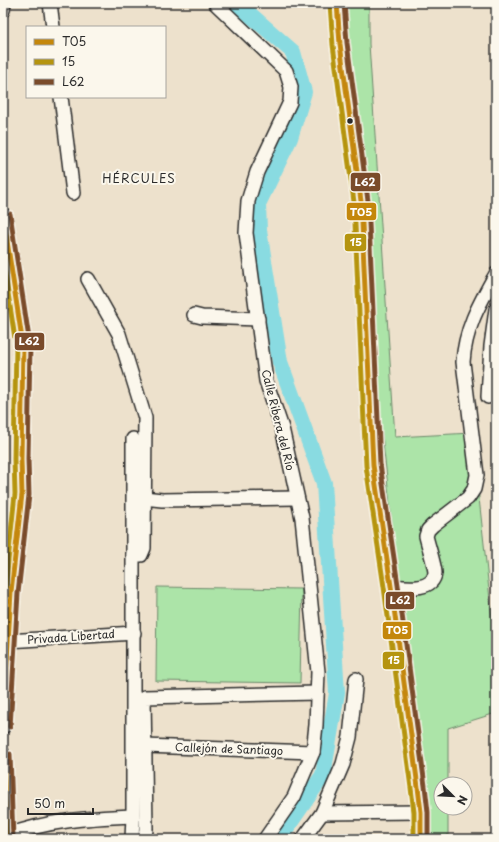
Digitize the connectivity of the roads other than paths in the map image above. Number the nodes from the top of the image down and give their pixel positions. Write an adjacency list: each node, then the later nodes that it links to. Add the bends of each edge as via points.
1 (4, 3): 5 (street)
2 (50, 3): 6 (street)
3 (215, 3): 14 (street, Calle Ribera del Río, via 286,72 291,87 290,102 257,172 248,201 246,233)
4 (337, 3): 20 (street, via 360,201 373,465)
5 (3, 10)
6 (53, 26)
7 (61, 98): 8 (street)
8 (73, 193)
9 (3, 215): 22 (street, via 23,345 22,494)
10 (496, 274): 20 (street, via 474,316 464,349 463,362 477,475 474,489 468,498 428,530 426,536 435,573 432,580 425,586)
11 (88, 279): 17 (street, via 119,334 145,418)
12 (496, 309): 15 (street)
13 (194, 315): 14 (street, via 207,318)
14 (258, 319): 18 (street, Calle Ribera del Río, via 266,381 282,428)
15 (488, 397)
16 (133, 439): 19 (street)
17 (144, 498): 18 (street); 19 (street, via 144,548 141,555)
18 (297, 498): 24 (street, Calle Ribera del Río, via 302,518 318,672)
19 (133, 555): 21 (street)
20 (391, 586): 29 (street)
21 (134, 633): 22 (street, Privada Libertad); 31 (street)
22 (8, 641): 25 (street)
23 (356, 679): 30 (street, via 350,737 344,764)
24 (317, 693): 26 (street, via 144,697); 27 (street, Calle Ribera del Río)
25 (3, 727)
26 (145, 746): 27 (street, Callejón de Santiago); 36 (street)
27 (313, 752): 37 (street, Calle Ribera del Río, via 294,796)
28 (3, 754): 33 (street)
29 (421, 812): 30 (street); 39 (street)
30 (322, 813): 38 (street)
31 (133, 816): 32 (street, via 78,819); 35 (street)
32 (26, 828): 33 (street); 34 (street)
33 (5, 838)
34 (36, 839)
35 (132, 839)
36 (145, 839)
37 (265, 839)
38 (302, 839)
39 (421, 839)

